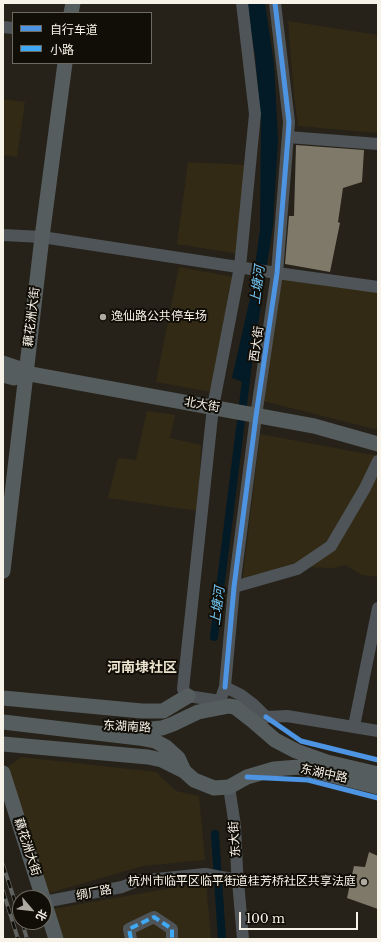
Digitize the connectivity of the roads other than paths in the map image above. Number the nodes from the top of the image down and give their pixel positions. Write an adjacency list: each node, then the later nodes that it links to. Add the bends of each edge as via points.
1 (242, 3): 9 (street, via 255,114)
2 (275, 3): 5 (street, 西大街, via 289,122)
3 (57, 64): 8 (main road, 藕花洲大街)
4 (65, 64): 8 (main road, 藕花洲大街)
5 (288, 137): 6 (street); 10 (street, 西大街)
6 (378, 144)
7 (3, 235): 8 (street)
8 (38, 237): 9 (street); 12 (main road, 藕花洲大街)
9 (240, 267): 10 (street); 13 (street)
10 (277, 273): 11 (street); 14 (street, 西大街)
11 (378, 287)
12 (12, 371): 13 (main road, 北大街); 17 (main road, 藕花洲大街); 18 (main road, 藕花洲大街)
13 (213, 407): 14 (main road, 北大街); 22 (street)
14 (256, 416): 15 (main road, 北大街, via 314,426); 19 (street, 西大街)
15 (378, 444)
16 (378, 461): 19 (street, via 331,546 297,569)
17 (3, 488)
18 (3, 571)
19 (234, 587): 21 (street, 西大街)
20 (378, 608): 27 (street)
21 (225, 687): 24 (street, 西大街); 27 (street, via 254,705 266,716 287,716)
22 (186, 693): 23 (main road, via 163,711); 24 (street)
23 (3, 698)
24 (221, 704): 28 (main road, 东湖南路, via 235,707); 30 (main road, 东湖南路, via 162,728)
25 (3, 714): 30 (main road, 东湖南路)
26 (3, 722): 30 (main road, 东湖南路)
27 (354, 726): 29 (street)
28 (263, 730): 34 (main road, 东湖中路, via 296,751 327,762)
29 (378, 731)
30 (139, 734): 32 (main road, 东湖南路, via 166,747)
31 (3, 744): 32 (main road, via 148,757)
32 (181, 764): 35 (main road, via 194,780 214,788)
33 (3, 772): 40 (main road, 藕花洲大街)
34 (378, 774)
35 (229, 787): 36 (main road, 东湖中路, via 247,777 274,769 299,767); 38 (street, 东大街, via 235,826)
36 (378, 787)
37 (3, 794): 39 (main road, 藕花洲大街)
38 (238, 880): 41 (street, 绸厂路, via 205,874 137,881 122,887); 46 (street, 东大街)
39 (33, 890)
40 (40, 890)
41 (52, 900)
42 (52, 927): 43 (main road)
43 (56, 939)
44 (131, 939): 45 (street, via 129,929 154,917 172,929)
45 (172, 939)
46 (243, 939)

